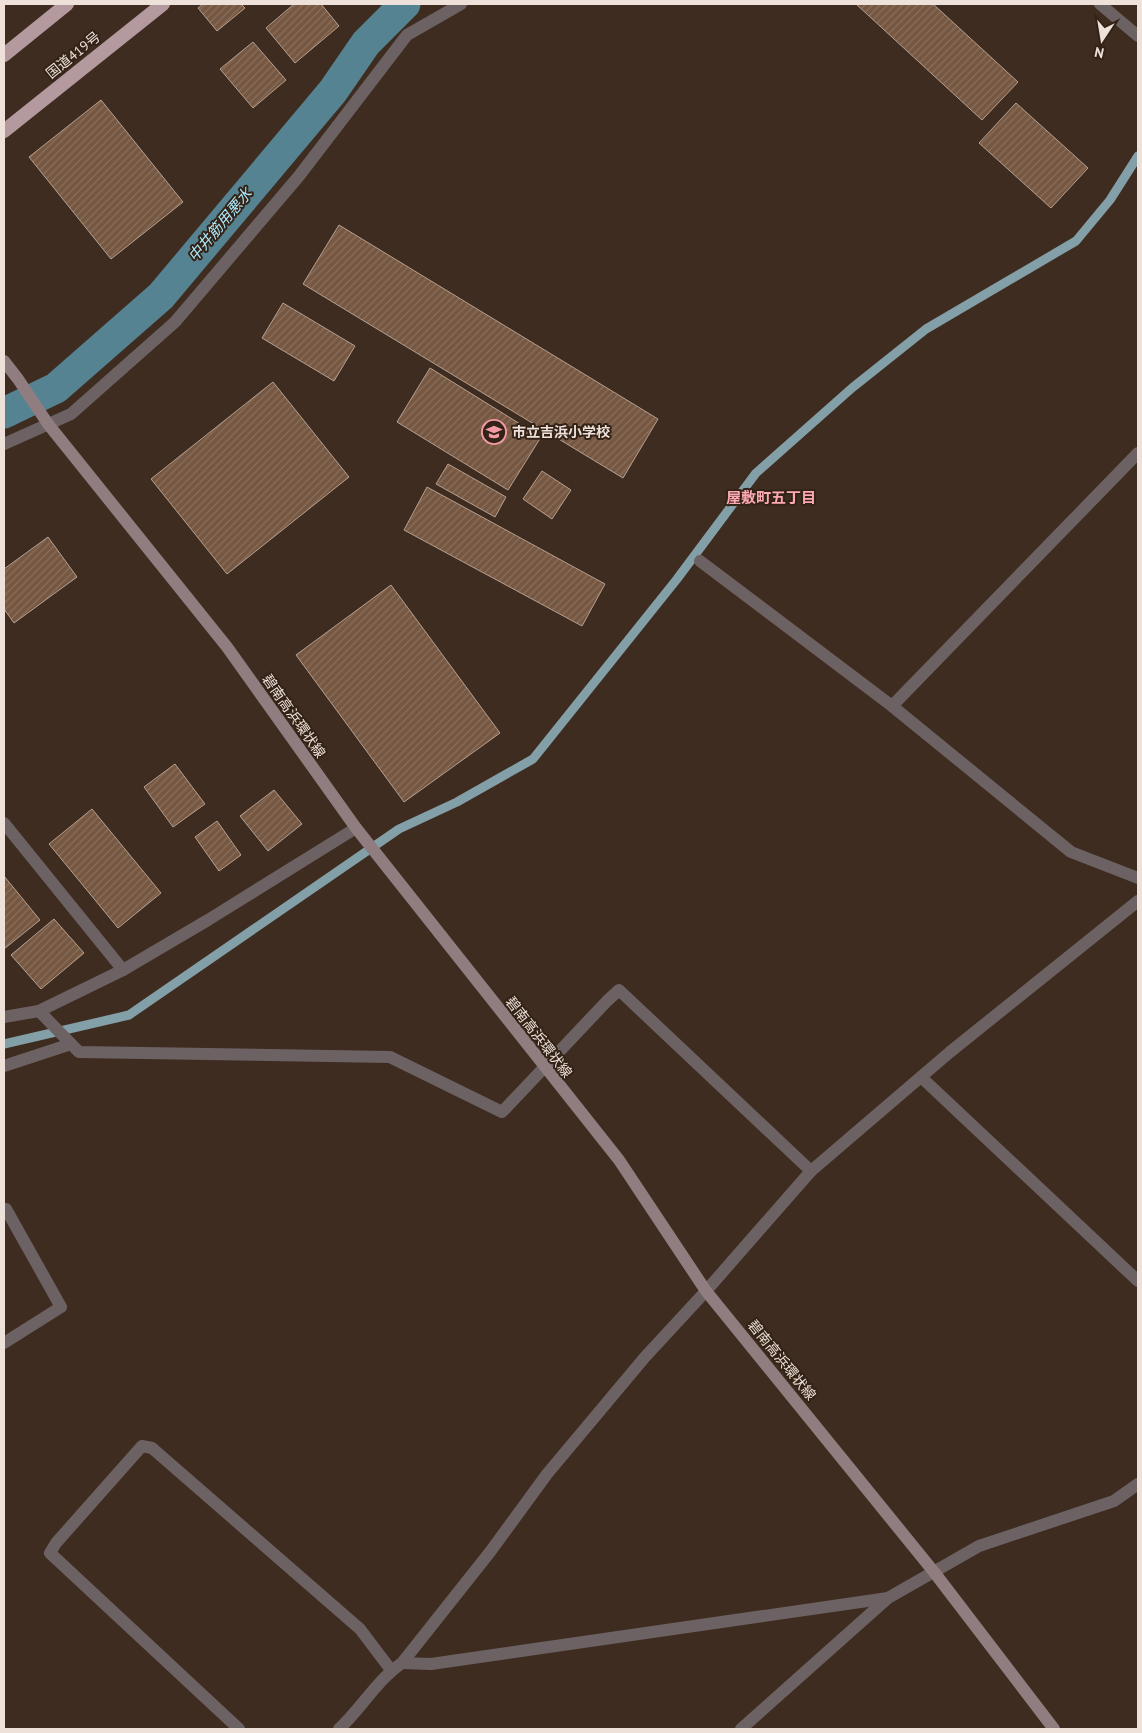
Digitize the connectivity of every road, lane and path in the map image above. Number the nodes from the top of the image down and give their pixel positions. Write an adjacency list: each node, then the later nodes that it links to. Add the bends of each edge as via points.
1 (67, 4): 6 (highway)
2 (163, 4): 7 (highway, 国道419号)
3 (461, 4): 9 (street, via 407,35 299,176 174,322 71,414)
4 (1100, 4): 5 (street)
5 (1138, 36)
6 (4, 55)
7 (4, 131)
8 (4, 361): 9 (main road, 碧南高浜環状線)
9 (48, 424): 10 (street); 15 (main road, 碧南高浜環状線, via 227,647)
10 (4, 444)
11 (1138, 455): 13 (street)
12 (700, 561): 13 (street)
13 (892, 706): 16 (street, via 1071,852)
14 (4, 823): 18 (street)
15 (357, 830): 18 (street); 23 (main road, 碧南高浜環状線)
16 (1138, 878)
17 (1138, 901): 24 (street)
18 (123, 970): 19 (street)
19 (41, 1013): 20 (street); 21 (street)
20 (4, 1018)
21 (70, 1043): 22 (street); 23 (street, via 79,1052 390,1057 502,1112)
22 (4, 1066)
23 (544, 1067): 25 (street, via 619,990); 28 (main road, 碧南高浜環状線, via 619,1160)
24 (921, 1076): 25 (street); 27 (street)
25 (811, 1171): 28 (street)
26 (4, 1208): 29 (street, via 61,1307)
27 (1138, 1281)
28 (706, 1291): 31 (main road, 碧南高浜環状線); 33 (street, via 645,1357 547,1474 490,1552)
29 (4, 1343)
30 (1138, 1484): 31 (street, via 1114,1501 979,1546)
31 (934, 1572): 32 (street); 37 (main road, 碧南高浜環状線)
32 (888, 1598): 33 (street, via 431,1664); 36 (street)
33 (397, 1666): 34 (street, via 360,1629 152,1448 142,1446 56,1543 50,1554); 35 (street)
34 (239, 1729)
35 (339, 1729)
36 (741, 1729)
37 (1054, 1729)

